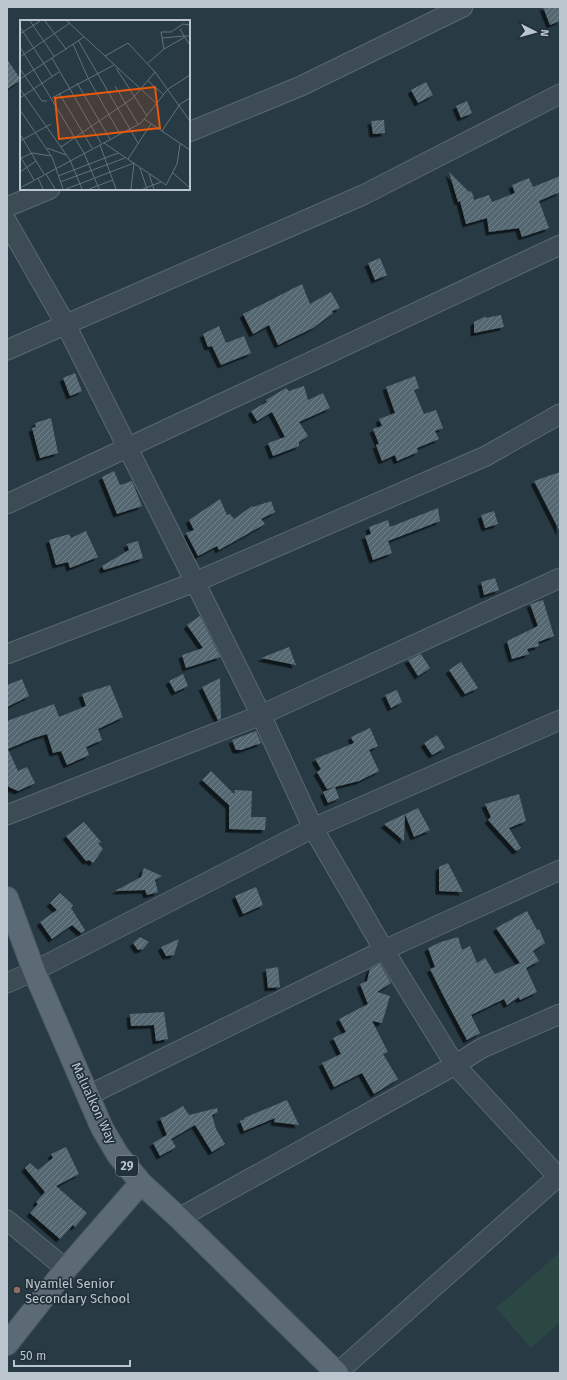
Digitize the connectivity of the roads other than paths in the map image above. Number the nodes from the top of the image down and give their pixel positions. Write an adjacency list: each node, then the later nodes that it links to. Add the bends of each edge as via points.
1 (463, 7): 3 (street, via 301,86)
2 (560, 94): 8 (street, via 364,194)
3 (190, 132)
4 (48, 190): 5 (street)
5 (7, 207)
6 (7, 222): 8 (street)
7 (560, 245): 11 (street)
8 (66, 325): 9 (street); 11 (street)
9 (7, 350)
10 (560, 414): 14 (street, via 486,456)
11 (128, 448): 12 (street); 14 (street)
12 (7, 504)
13 (560, 578): 16 (street)
14 (195, 582): 15 (street); 16 (street)
15 (7, 654)
16 (261, 715): 18 (street); 19 (street)
17 (560, 720): 19 (street)
18 (7, 815)
19 (313, 828): 22 (street); 23 (street)
20 (560, 870): 22 (street)
21 (7, 898): 23 (main road, Malualkon Way / 29)
22 (384, 950): 26 (street); 27 (street)
23 (34, 971): 24 (street); 27 (main road, Malualkon Way / 29)
24 (7, 983)
25 (560, 1014): 26 (street, via 482,1048)
26 (455, 1065): 28 (street); 30 (street)
27 (89, 1095): 29 (main road, Malualkon Way / 29, via 102,1128 118,1155)
28 (559, 1177): 34 (street)
29 (141, 1183): 30 (main road, Malualkon Way / 29); 32 (main road)
30 (179, 1218): 34 (main road, Malualkon Way / 29)
31 (7, 1220): 32 (street)
32 (66, 1269): 33 (main road)
33 (7, 1344)
34 (337, 1373)

